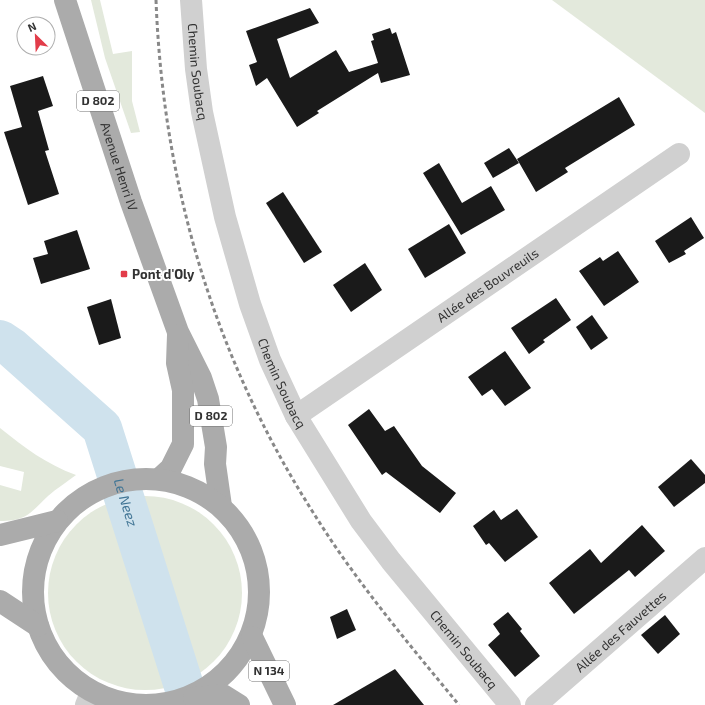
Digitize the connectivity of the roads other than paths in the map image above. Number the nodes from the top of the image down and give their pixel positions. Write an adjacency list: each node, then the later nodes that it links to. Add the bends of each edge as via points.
1 (65, 0): 4 (main road, Avenue Henri IV / D 802, via 131,202)
2 (191, 0): 5 (street, Chemin Soubacq, via 202,112 226,217 250,304 270,360)
3 (679, 154): 5 (street, Allée des Bouvreuils)
4 (178, 332): 6 (main road, Avenue Henri IV / D 802, via 177,363 183,390 183,444 171,468); 7 (main road, Avenue Henri IV / D 802, via 201,378 208,399 216,447 215,464)
5 (296, 416): 18 (street, Chemin Soubacq, via 361,521)
6 (159, 479): 7 (main road, via 192,488); 8 (main road, via 132,479 104,486 81,500)
7 (221, 506): 13 (main road, via 243,536 258,587 258,613)
8 (57, 521): 9 (main road); 12 (main road, via 41,547 34,574)
9 (0, 536)
10 (705, 558): 19 (street, Allée des Fauvettes)
11 (0, 601): 12 (main road)
12 (38, 626): 14 (main road, via 52,655)
13 (247, 647): 15 (main road, via 217,682); 17 (main road, N 134)
14 (89, 699): 15 (main road, via 154,704)
15 (179, 700): 16 (main road)
16 (231, 700)
17 (285, 705)
18 (510, 705)
19 (536, 705)

